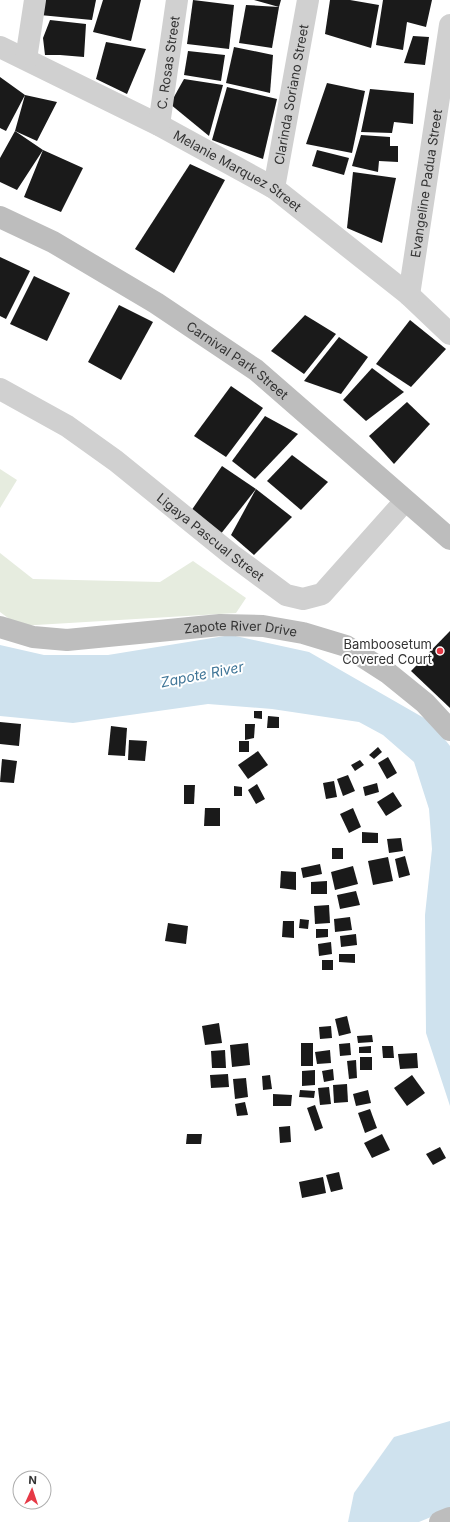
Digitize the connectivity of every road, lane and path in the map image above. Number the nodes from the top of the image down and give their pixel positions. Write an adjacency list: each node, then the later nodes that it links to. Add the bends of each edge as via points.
1 (35, 0): 6 (street)
2 (177, 0): 7 (street, C. Rosas Street)
3 (308, 0): 8 (street, Clarinda Soriano Street)
4 (450, 25): 10 (street, Evangeline Padua Street)
5 (0, 47): 6 (street, Melanie Marquez Street)
6 (26, 59): 7 (street, Melanie Marquez Street)
7 (159, 125): 8 (street, Melanie Marquez Street)
8 (274, 188): 10 (street, Melanie Marquez Street)
9 (0, 217): 13 (street, Carnival Park Street, via 53,242 149,299 256,370)
10 (409, 295): 11 (street, Melanie Marquez Street)
11 (450, 334)
12 (0, 389): 13 (street, Ligaya Pascual Street, via 67,426 116,461 232,555 286,595 303,599 322,594)
13 (405, 500): 14 (street, Carnival Park Street)
14 (450, 539)
15 (0, 628): 16 (street, Zapote River Drive, via 33,636 67,640 220,626 263,626 302,633 346,646 388,673 425,703)
16 (450, 730)
17 (450, 1518): 18 (street)
18 (440, 1522)

